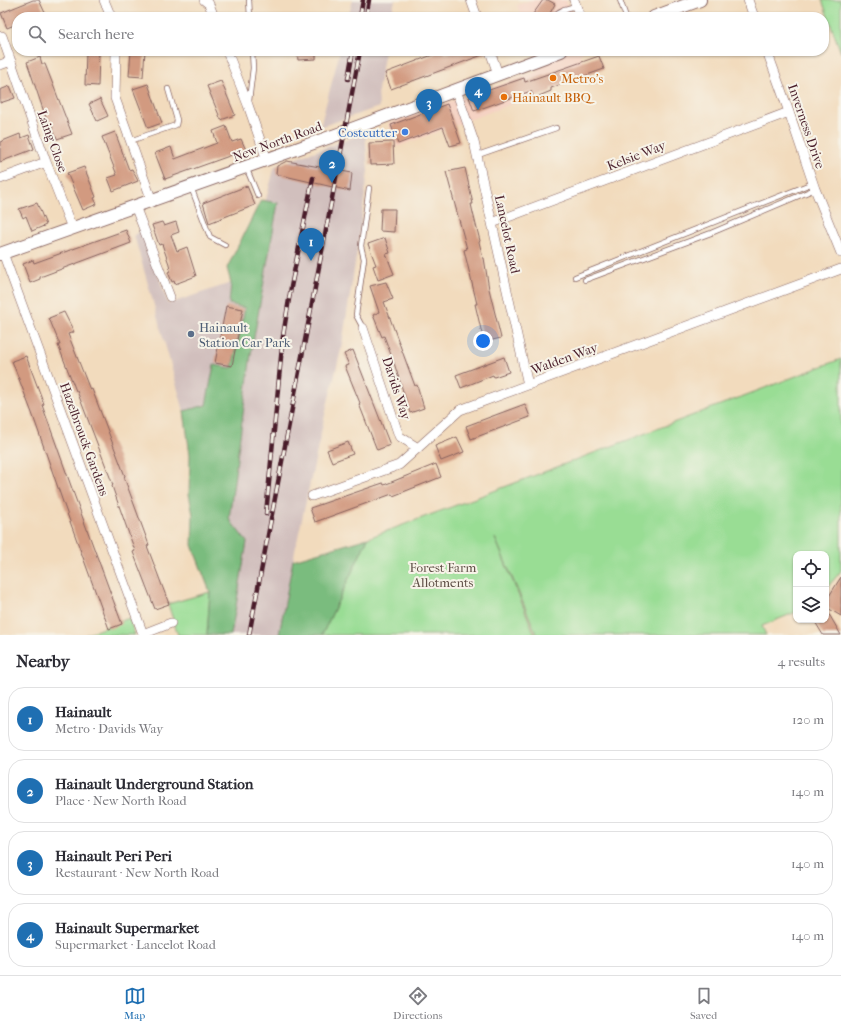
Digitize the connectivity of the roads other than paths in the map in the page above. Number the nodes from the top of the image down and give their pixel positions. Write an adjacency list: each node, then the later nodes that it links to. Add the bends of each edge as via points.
1 (104, 0): 10 (street)
2 (204, 0): 11 (street)
3 (249, 0): 12 (lane)
4 (471, 0): 13 (street)
5 (620, 0): 16 (lane)
6 (700, 0): 17 (street)
7 (748, 0): 18 (street)
8 (575, 3): 9 (lane)
9 (564, 9): 14 (lane); 15 (lane)
10 (109, 12)
11 (212, 12)
12 (250, 12)
13 (475, 12)
14 (560, 12)
15 (564, 12)
16 (624, 12)
17 (668, 12)
18 (752, 12)
19 (2, 36): 26 (street, Laing Close)
20 (116, 56): 34 (street, via 115,98)
21 (229, 56): 31 (street)
22 (252, 56): 31 (lane)
23 (492, 56): 28 (street)
24 (541, 56): 28 (street, New North Road)
25 (769, 56): 32 (street, Inverness Drive)
26 (11, 61): 27 (street); 37 (street, Laing Close)
27 (0, 65)
28 (498, 74): 30 (street, New North Road)
29 (168, 89): 34 (lane, via 176,124)
30 (456, 90): 35 (street, Lancelot Road); 36 (street, New North Road)
31 (248, 105): 36 (street)
32 (789, 112): 40 (street, Inverness Drive); 46 (street, Kelsie Way)
33 (556, 128): 35 (lane)
34 (130, 141): 44 (street)
35 (478, 155): 46 (street, Lancelot Road)
36 (267, 160): 38 (street, New North Road)
37 (46, 162): 39 (street); 47 (street, Laing Close)
38 (246, 167): 41 (street, New North Road); 43 (lane)
39 (0, 179)
40 (814, 186): 49 (street, Inverness Drive); 52 (lane); 53 (lane, via 711,233)
41 (191, 187): 44 (street, New North Road); 48 (lane, via 210,237)
42 (369, 188): 55 (lane, via 361,246 364,259 356,315)
43 (258, 196)
44 (152, 201): 45 (street, New North Road)
45 (135, 206): 47 (street, New North Road); 54 (street)
46 (492, 223): 56 (street, Lancelot Road)
47 (72, 228): 50 (street, New North Road)
48 (225, 245)
49 (841, 253)
50 (1, 254): 60 (street, Hazelbrouck Gardens)
51 (841, 269): 56 (street, Walden Way)
52 (575, 277)
53 (585, 280)
54 (170, 297)
55 (362, 328): 57 (street, Davids Way, via 399,436)
56 (528, 385): 57 (street, Walden Way, via 460,410)
57 (418, 448): 58 (street, Walden Way, via 399,465)
58 (312, 496)
59 (171, 623): 60 (street, Hazelbrouck Gardens)
60 (145, 634)

